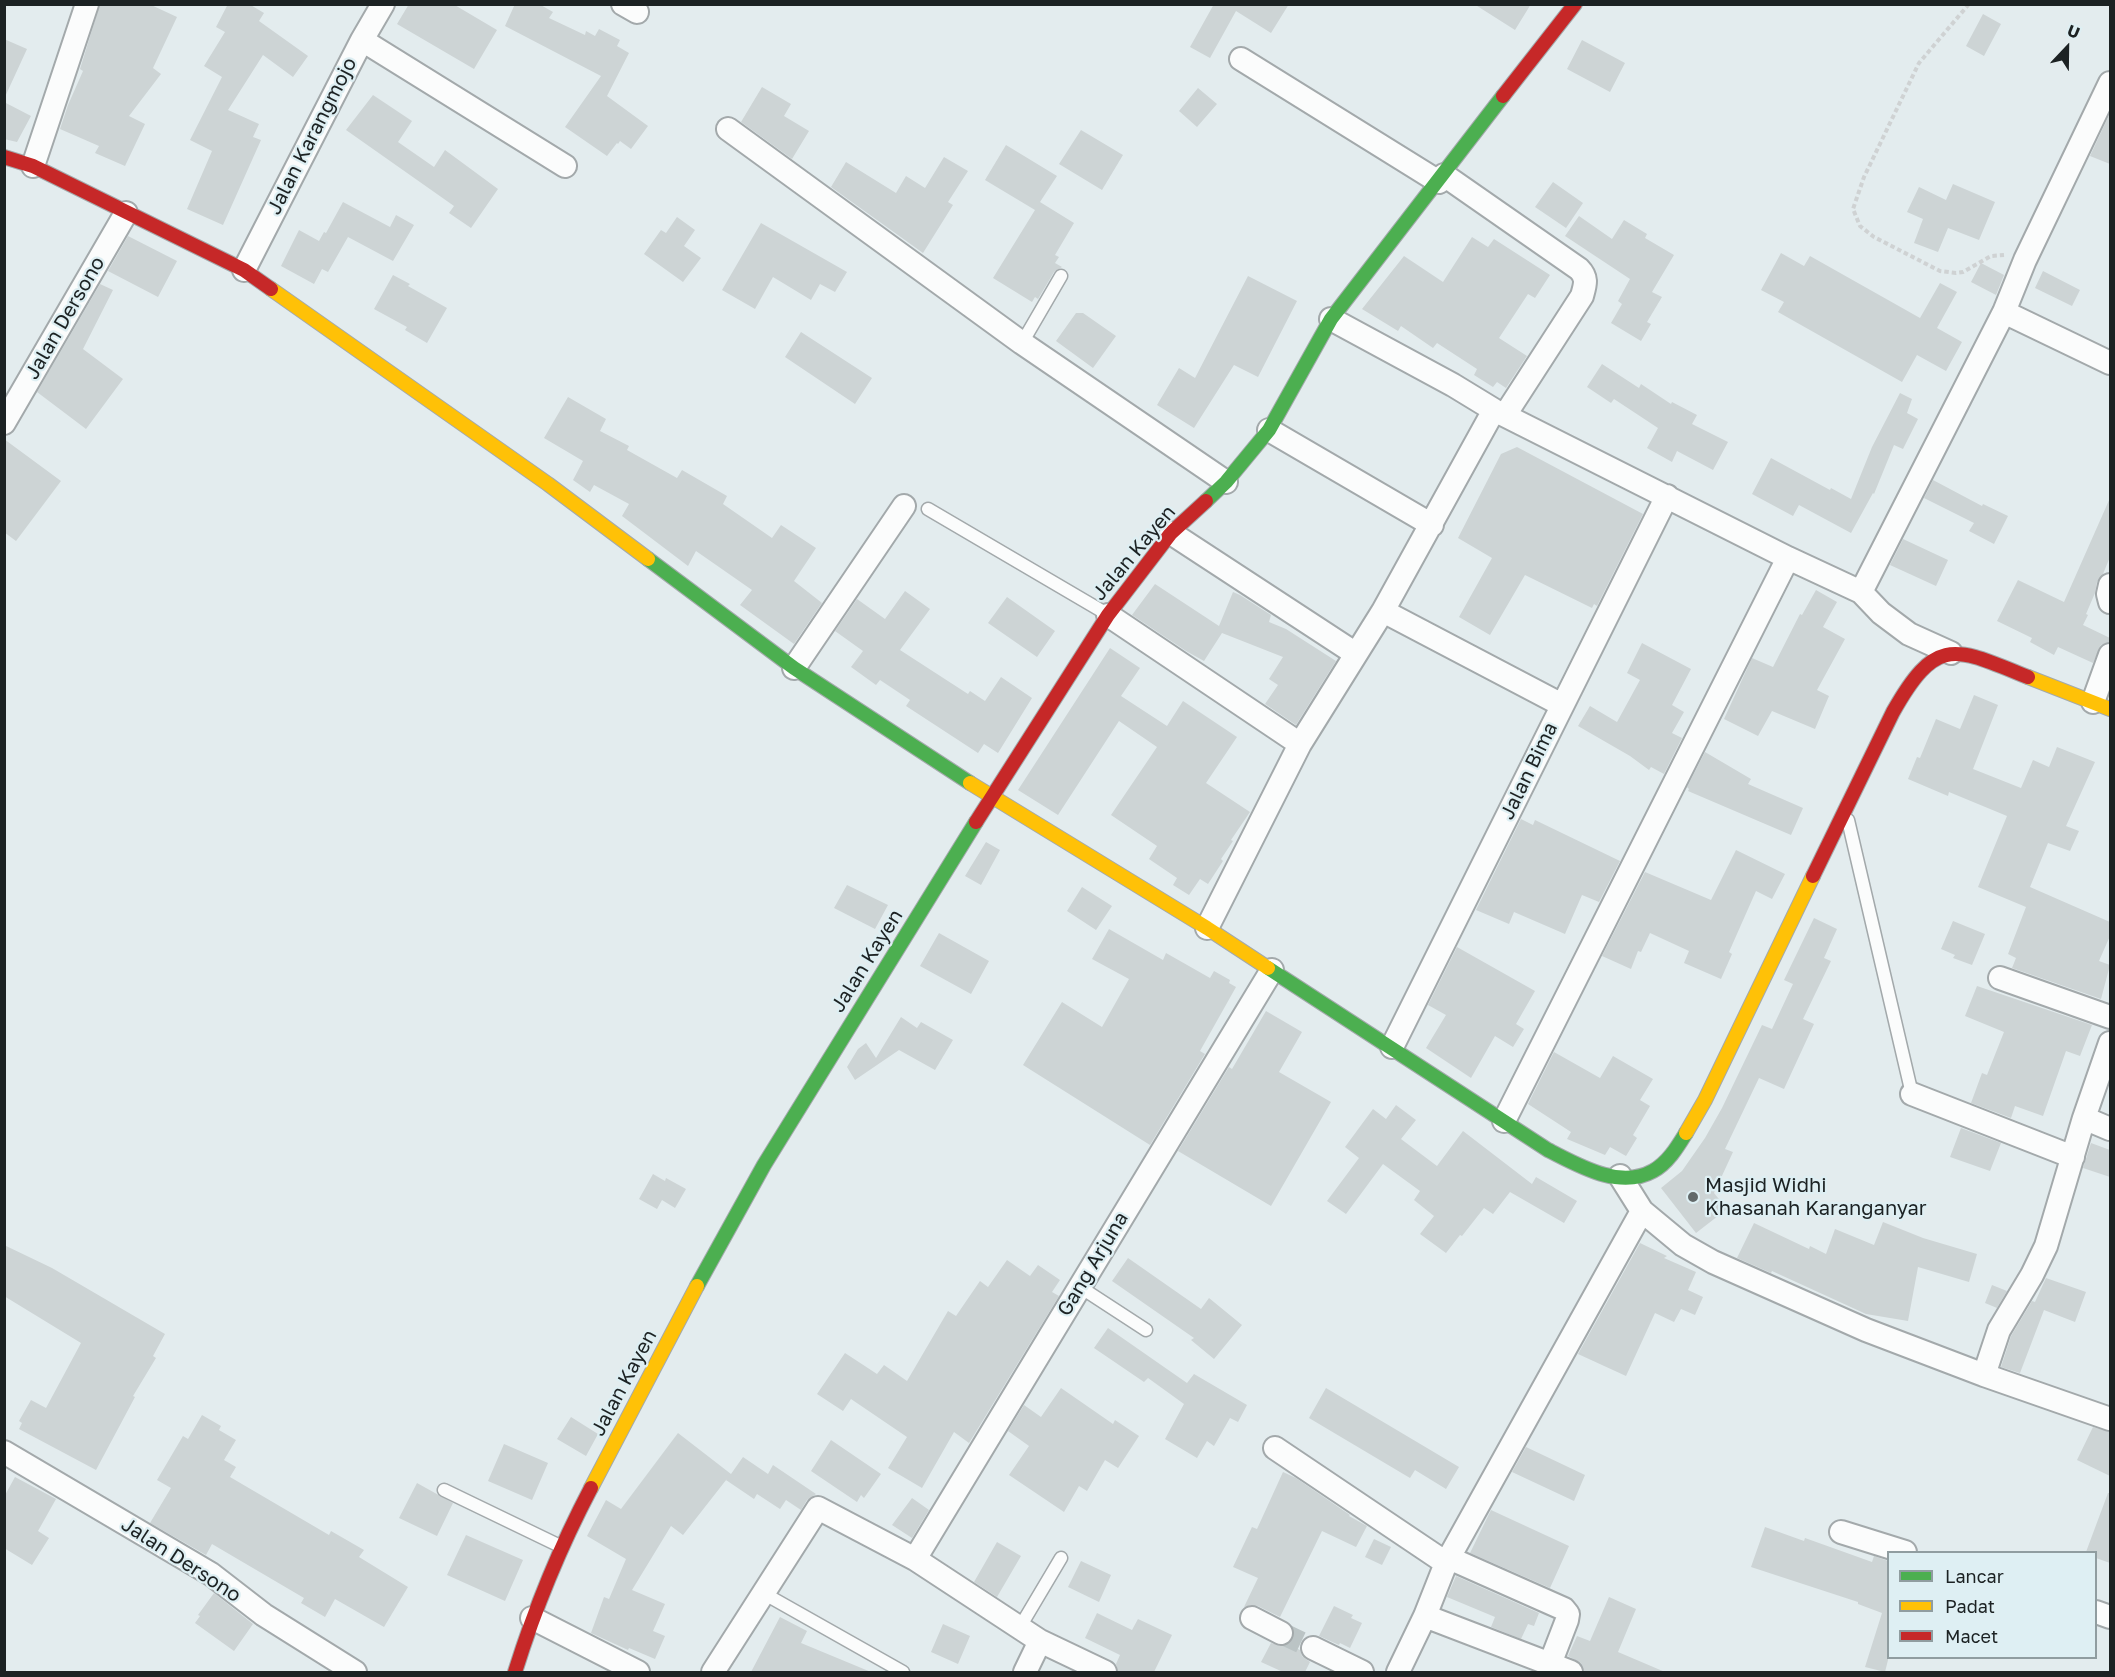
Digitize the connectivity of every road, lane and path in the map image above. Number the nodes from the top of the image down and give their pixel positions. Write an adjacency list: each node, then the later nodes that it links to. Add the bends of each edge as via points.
1 (87, 4): 10 (street)
2 (383, 4): 5 (street, Jalan Karangmojo)
3 (1969, 4): 14 (path, via 1919,63 1864,177 1853,209 1860,226 1874,237 1940,271 1963,272 1991,256)
4 (1570, 6): 12 (main road, Jalan Kayen)
5 (362, 40): 11 (street); 15 (street, Jalan Karangmojo)
6 (1241, 58): 12 (street)
7 (2110, 83): 14 (street)
8 (728, 129): 19 (street)
9 (4, 157): 10 (main road)
10 (33, 166): 13 (main road)
11 (565, 166)
12 (1441, 179): 18 (main road, Jalan Kayen); 21 (street, via 1584,274 1582,296)
13 (126, 213): 15 (main road); 22 (street, Jalan Dersono)
14 (2025, 260): 17 (street)
15 (244, 270): 39 (main road, via 548,484)
16 (1061, 276): 19 (lane)
17 (2004, 312): 20 (street); 32 (street)
18 (1331, 319): 21 (street); 23 (main road, Jalan Kayen)
19 (1022, 343): 24 (street)
20 (2110, 363)
21 (1499, 413): 25 (street); 28 (street)
22 (4, 423)
23 (1269, 430): 24 (main road, Jalan Kayen); 28 (street)
24 (1226, 482): 29 (main road, Jalan Kayen)
25 (1667, 496): 30 (street); 40 (street, Jalan Bima)
26 (904, 506): 39 (street)
27 (928, 509): 35 (lane)
28 (1432, 525): 34 (street)
29 (1171, 533): 35 (main road, Jalan Kayen); 37 (street)
30 (1788, 558): 32 (street); 53 (street)
31 (2110, 585): 33 (street)
32 (1861, 591): 36 (street, via 1881,613 1909,634)
33 (2110, 603)
34 (1383, 611): 37 (street); 40 (street)
35 (1108, 615): 42 (street); 43 (main road, Jalan Kayen)
36 (1951, 653): 41 (main road, via 1973,655); 44 (main road, via 1937,657 1906,689)
37 (1356, 654): 42 (street)
38 (2110, 655): 41 (street)
39 (795, 668): 43 (main road)
40 (1562, 705): 50 (street, Jalan Bima)
41 (2102, 706)
42 (1300, 744): 45 (street)
43 (992, 796): 45 (main road); 66 (main road, Jalan Kayen, via 764,1165)
44 (1846, 810): 51 (lane); 56 (main road, via 1681,1142 1656,1170 1638,1178)
45 (1207, 928): 46 (main road)
46 (1272, 970): 50 (main road); 58 (street, Gang Arjuna)
47 (2000, 978): 48 (street)
48 (2110, 1017)
49 (2110, 1043): 52 (street)
50 (1392, 1047): 53 (main road)
51 (1912, 1094): 55 (street)
52 (2084, 1118): 54 (street); 55 (street)
53 (1503, 1121): 56 (main road, via 1585,1168)
54 (2110, 1129)
55 (2073, 1157): 60 (street, via 2046,1246 2000,1329)
56 (1620, 1176): 57 (street)
57 (1642, 1211): 60 (street, via 1683,1245 1713,1262 1866,1330); 70 (street)
58 (1080, 1287): 59 (lane); 69 (street, Gang Arjuna)
59 (1146, 1330)
60 (1984, 1375): 61 (street)
61 (2110, 1419)
62 (1275, 1448): 70 (street)
63 (4, 1452): 80 (street, Jalan Dersono, via 211,1574 264,1615)
64 (444, 1490): 66 (lane)
65 (1841, 1533): 67 (street)
66 (561, 1546): 73 (main road, Jalan Kayen)
67 (1902, 1551)
68 (1061, 1558): 75 (lane)
69 (915, 1559): 71 (street, via 818,1508); 75 (street)
70 (1448, 1561): 72 (street); 79 (street, via 1564,1609 1568,1614)
71 (763, 1593): 83 (street); 84 (lane)
72 (1425, 1616): 79 (street); 88 (street)
73 (532, 1618): 81 (main road, Jalan Kayen); 82 (street)
74 (1252, 1618): 76 (street)
75 (1020, 1627): 77 (street)
76 (1281, 1633)
77 (1040, 1641): 85 (street); 86 (street)
78 (1313, 1648): 87 (street)
79 (1550, 1664): 89 (street)
80 (356, 1672)
81 (515, 1672)
82 (638, 1672)
83 (713, 1672)
84 (903, 1672)
85 (1025, 1672)
86 (1105, 1672)
87 (1362, 1672)
88 (1398, 1672)
89 (1572, 1672)

